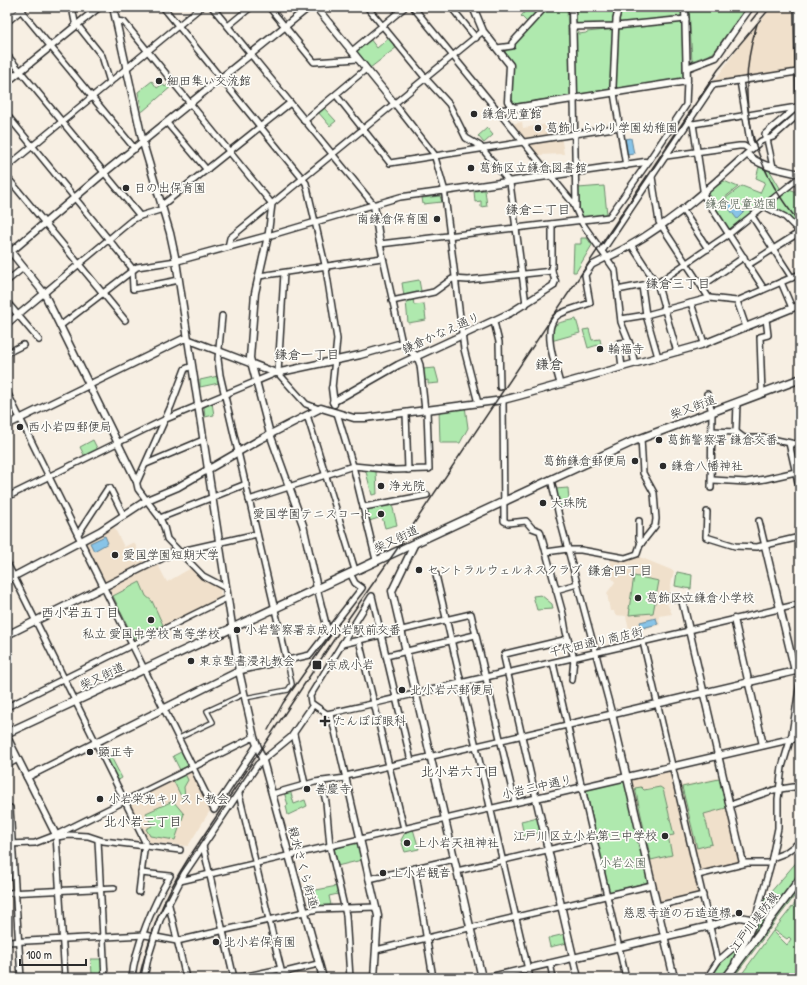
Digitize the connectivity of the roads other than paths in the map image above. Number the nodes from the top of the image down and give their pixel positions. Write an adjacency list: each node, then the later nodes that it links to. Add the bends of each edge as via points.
1 (72, 7): 27 (street)
2 (99, 7): 27 (street)
3 (113, 7): 25 (street, 親水さくら街道)
4 (163, 7): 28 (street)
5 (201, 7): 28 (street)
6 (212, 7): 29 (street)
7 (251, 7): 29 (street)
8 (269, 7): 32 (street)
9 (309, 7): 32 (street)
10 (316, 7): 41 (street)
11 (367, 7): 30 (street)
12 (405, 7): 30 (street)
13 (413, 7): 44 (street)
14 (452, 7): 36 (street)
15 (473, 7): 35 (street)
16 (545, 7): 38 (street, via 512,42 512,46)
17 (572, 7): 33 (street)
18 (619, 7): 31 (street)
19 (685, 7): 24 (street)
20 (751, 7): 34 (street)
21 (797, 7): 39 (street)
22 (20, 8): 23 (street); 26 (street); 37 (street)
23 (7, 15)
24 (686, 19): 31 (street); 46 (street)
25 (116, 21): 40 (street, via 124,22); 47 (street, 親水さくら街道)
26 (7, 22)
27 (77, 25): 37 (street); 56 (street, via 100,52)
28 (178, 26): 40 (street); 51 (street)
29 (228, 26): 43 (street)
30 (382, 26): 41 (street); 52 (street)
31 (616, 26): 33 (street); 57 (street)
32 (286, 27): 43 (street); 45 (street, via 314,62)
33 (572, 27): 60 (street)
34 (736, 28): 46 (street, via 716,57)
35 (483, 31): 36 (street); 38 (street)
36 (476, 38): 44 (street)
37 (50, 46): 49 (street); 59 (street)
38 (497, 48): 65 (street, via 510,65 508,101)
39 (799, 48): 50 (street)
40 (148, 51): 47 (street); 62 (street)
41 (352, 51): 45 (street)
42 (7, 55): 49 (street)
43 (251, 55): 51 (street); 61 (street)
44 (453, 56): 52 (street); 66 (street)
45 (358, 59): 48 (street)
46 (687, 68): 53 (street)
47 (126, 69): 56 (street); 80 (street, 親水さくら街道)
48 (366, 69): 58 (street); 63 (street)
49 (21, 71): 55 (street); 70 (street)
50 (797, 72): 54 (street); 64 (street)
51 (222, 79): 62 (street); 74 (street)
52 (425, 79): 63 (street); 82 (street, via 449,104 466,138)
53 (687, 81): 57 (street); 90 (street, via 686,105)
54 (740, 81): 68 (street); 73 (street, via 713,85)
55 (7, 82)
56 (110, 82): 59 (street)
57 (614, 92): 60 (street); 75 (street)
58 (336, 95): 71 (street); 76 (street)
59 (92, 97): 70 (street); 83 (street)
60 (574, 98): 65 (street); 77 (street)
61 (290, 103): 71 (street); 74 (street)
62 (191, 104): 72 (street); 85 (street)
63 (394, 104): 76 (street); 88 (street)
64 (798, 105): 68 (street); 78 (street, via 766,134)
65 (515, 108): 66 (street)
66 (498, 110): 79 (street)
67 (7, 115): 81 (street)
68 (745, 115): 73 (street); 84 (street)
69 (799, 116): 78 (street, via 773,137)
70 (62, 121): 81 (street); 95 (street)
71 (304, 121): 87 (street)
72 (167, 123): 80 (street); 94 (street)
73 (691, 123): 86 (street); 89 (street)
74 (260, 127): 85 (street); 102 (street)
75 (620, 127): 77 (street); 91 (street)
76 (364, 129): 87 (street); 88 (street, via 390,163)
77 (575, 134): 79 (street); 96 (street)
78 (766, 139): 84 (street); 93 (street)
79 (523, 142): 82 (street); 99 (street)
80 (143, 143): 83 (street); 110 (street, 親水さくら街道)
81 (32, 146): 92 (street); 106 (street)
82 (483, 148): 88 (street); 103 (street)
83 (135, 149): 95 (street)
84 (750, 150): 86 (street, via 739,146); 93 (street, via 753,159); 105 (street)
85 (230, 152): 94 (street); 107 (street)
86 (697, 152): 89 (street); 105 (street)
87 (332, 154): 102 (street); 108 (street)
88 (435, 156): 104 (street)
89 (666, 156): 100 (street)
90 (646, 162): 91 (street); 115 (street, via 612,216)
91 (626, 166): 96 (street)
92 (7, 167)
93 (773, 167): 97 (street)
94 (207, 170): 110 (street)
95 (105, 172): 106 (street); 113 (street)
96 (575, 174): 99 (street); 111 (street)
97 (800, 174)
98 (7, 177): 117 (street)
99 (552, 177): 103 (street); 111 (street)
100 (652, 177): 119 (street, via 659,222); 132 (street)
101 (800, 177): 109 (street)
102 (303, 178): 107 (street); 116 (street)
103 (510, 183): 104 (street); 120 (street)
104 (444, 192): 108 (street, via 400,197); 124 (street)
105 (703, 192): 112 (street); 122 (street)
106 (75, 198): 117 (street); 125 (street)
107 (272, 204): 123 (street); 128 (street, via 230,238)
108 (374, 205): 116 (street); 126 (street)
109 (764, 206): 114 (street); 121 (street, via 785,216)
110 (162, 207): 113 (street); 136 (street, 親水さくら街道)
111 (576, 208): 115 (street)
112 (682, 209): 119 (street); 130 (street)
113 (140, 216): 125 (street)
114 (752, 216): 122 (street); 129 (street)
115 (580, 221): 118 (street); 132 (street)
116 (315, 222): 123 (street); 140 (street)
117 (44, 223): 131 (street); 138 (street)
118 (552, 224): 120 (street); 143 (street)
119 (662, 226): 127 (street); 137 (street)
120 (517, 228): 124 (street); 145 (street)
121 (800, 232): 129 (street)
122 (729, 234): 130 (street); 133 (street)
123 (268, 236): 128 (street); 147 (street)
124 (450, 236): 126 (street); 149 (street)
125 (109, 239): 138 (street); 142 (street)
126 (380, 244): 134 (street)
127 (632, 246): 135 (street); 154 (street)
128 (228, 247): 136 (street)
129 (773, 248): 139 (street); 148 (street)
130 (708, 249): 137 (street)
131 (8, 251): 141 (street)
132 (602, 251): 135 (street)
133 (744, 257): 139 (street); 156 (street)
134 (382, 258): 140 (street); 162 (street)
135 (606, 258): 158 (street, via 615,270); 200 (street, via 592,265 585,275 590,303 558,315 550,326 550,349)
136 (176, 261): 142 (street, via 137,267); 150 (street, 親水さくら街道)
137 (687, 263): 154 (street); 156 (street)
138 (79, 264): 159 (street); 160 (street)
139 (748, 265): 157 (street)
140 (325, 266): 144 (street); 192 (street, via 337,339)
141 (23, 268): 152 (street); 159 (street)
142 (133, 270): 150 (street, via 133,289); 160 (street)
143 (552, 271): 145 (street); 151 (street)
144 (284, 273): 147 (street); 197 (street)
145 (522, 274): 149 (street); 166 (street)
146 (800, 274): 148 (street)
147 (259, 276): 193 (street, via 255,293)
148 (792, 278): 153 (street)
149 (455, 279): 162 (street, via 451,279 434,292); 180 (street)
150 (179, 280): 181 (street, 親水さくら街道)
151 (555, 281): 166 (street, 鎌倉かなえ通り, via 553,286)
152 (7, 282)
153 (781, 282): 157 (street); 168 (street)
154 (656, 284): 155 (street); 169 (street)
155 (642, 286): 158 (street); 171 (street)
156 (702, 286): 161 (street)
157 (764, 289): 163 (street)
158 (617, 290): 173 (street)
159 (44, 293): 170 (street); 178 (street)
160 (103, 293): 175 (street); 178 (street)
161 (709, 298): 163 (street); 165 (street)
162 (392, 301): 184 (street)
163 (737, 301): 179 (street)
164 (7, 302): 170 (street)
165 (691, 303): 169 (street); 185 (street)
166 (526, 304): 176 (street, 鎌倉かなえ通り)
167 (800, 305): 168 (street)
168 (792, 308): 174 (street)
169 (665, 310): 171 (street); 188 (street)
170 (18, 315): 177 (street); 182 (street)
171 (646, 315): 173 (street); 191 (street)
172 (222, 316): 187 (street)
173 (621, 319): 183 (street)
174 (766, 319): 179 (street); 206 (street, via 768,335 760,337)
175 (125, 320)
176 (494, 322): 180 (street, 鎌倉かなえ通り); 202 (street, via 499,342)
177 (7, 324)
178 (60, 326): 201 (street)
179 (746, 327): 185 (street)
180 (462, 336): 190 (street, 鎌倉かなえ通り); 210 (street)
181 (187, 339): 187 (street); 195 (street, 親水さくら街道); 201 (street, via 180,340)
182 (39, 340)
183 (629, 342): 194 (street); 196 (street, via 619,343)
184 (402, 343): 190 (street); 192 (street)
185 (704, 343): 188 (street)
186 (23, 345): 189 (street)
187 (219, 350): 193 (street); 207 (street, via 218,362)
188 (677, 352): 191 (street)
189 (7, 353)
190 (416, 357): 209 (street, 鎌倉かなえ通り); 214 (street, via 420,365)
191 (658, 357): 194 (street)
192 (334, 360): 197 (street); 203 (street)
193 (251, 362): 197 (street); 199 (street)
194 (635, 364): 196 (street)
195 (192, 366): 212 (street, 親水さくら街道); 220 (street, via 185,369)
196 (622, 367): 200 (street)
197 (277, 373): 199 (street); 213 (street, via 306,404)
198 (800, 380): 206 (main road, 柴又街道)
199 (256, 383): 207 (street); 224 (street)
200 (560, 384): 208 (street)
201 (89, 385): 219 (street); 227 (street)
202 (500, 387)
203 (332, 388): 209 (street)
204 (7, 392): 219 (street)
205 (707, 394): 216 (street)
206 (762, 394): 211 (main road, 柴又街道)
207 (225, 395): 212 (street); 230 (street)
208 (503, 400): 210 (street); 250 (street, via 502,461)
209 (333, 402): 215 (street)
210 (478, 403): 214 (street)
211 (737, 403): 216 (main road, 柴又街道); 223 (street)
212 (198, 406): 220 (street); 226 (street, 親水さくら街道)
213 (321, 409): 215 (street); 218 (street)
214 (426, 410): 217 (street); 234 (street, via 429,469)
215 (336, 412): 217 (street, via 354,418); 232 (street)
216 (712, 412): 222 (street); 225 (main road, 柴又街道)
217 (406, 413): 234 (street)
218 (306, 416): 224 (street); 236 (street)
219 (20, 419): 221 (street); 237 (street)
220 (166, 419): 227 (street); 231 (street)
221 (7, 425)
222 (712, 431): 223 (street); 239 (street)
223 (736, 432): 228 (street, via 744,438 767,438)
224 (270, 434): 230 (street); 242 (street)
225 (641, 438): 238 (main road, 柴又街道); 263 (street, via 643,473 654,493 656,520 653,530)
226 (203, 440): 231 (street); 233 (street, 親水さくら街道)
227 (117, 443): 237 (street); 240 (street)
228 (789, 443): 229 (street); 235 (street)
229 (800, 445)
230 (239, 452): 233 (street); 241 (street)
231 (146, 464): 240 (street)
232 (353, 466): 234 (street); 236 (street); 251 (street)
233 (208, 470): 246 (street, 親水さくら街道); 248 (street)
234 (408, 470)
235 (798, 472): 239 (street, via 746,482); 244 (street)
236 (324, 475): 242 (street); 270 (street)
237 (49, 476): 247 (street); 257 (street)
238 (551, 480): 250 (main road, 柴又街道); 265 (street)
239 (713, 480): 243 (street)
240 (136, 481): 248 (street, via 138,489)
241 (246, 484): 246 (street); 249 (street)
242 (289, 487): 249 (street); 277 (street, via 303,525)
243 (711, 488)
244 (800, 491)
245 (427, 494): 251 (street)
246 (212, 497): 254 (street); 261 (street, 親水さくら街道)
247 (7, 498)
248 (147, 500): 253 (street); 254 (street)
249 (249, 500): 258 (street)
250 (505, 501): 262 (main road, 柴又街道); 267 (street, via 504,521 526,521 532,528 540,531)
251 (364, 507): 268 (street)
252 (707, 512): 264 (street, via 706,537 735,546)
253 (124, 516): 257 (street, via 108,488); 260 (street)
254 (160, 518): 266 (street, via 167,539)
255 (640, 521): 263 (street)
256 (759, 521): 264 (street)
257 (78, 534): 260 (street)
258 (257, 534): 261 (street); 283 (street)
259 (800, 537): 264 (street)
260 (81, 542): 272 (street); 275 (street)
261 (219, 543): 266 (street); 276 (street, 親水さくら街道)
262 (415, 543): 268 (main road, 柴又街道); 289 (street, via 392,592)
263 (641, 544): 265 (street, via 637,554 625,558)
264 (765, 546): 284 (street)
265 (568, 550): 267 (street); 274 (street)
266 (178, 551): 275 (street); 276 (street, via 204,576)
267 (546, 552): 278 (street)
268 (376, 560): 270 (main road, 柴又街道)
269 (7, 563): 272 (street)
270 (353, 572): 277 (main road, 柴又街道); 291 (street, via 355,583 362,588)
271 (436, 575): 286 (street)
272 (14, 577): 273 (street); 287 (street)
273 (7, 580)
274 (577, 584): 278 (street); 302 (street)
275 (104, 587): 287 (street); 300 (street)
276 (226, 588): 280 (street, 親水さくら街道)
277 (317, 588): 283 (main road, 柴又街道); 291 (street)
278 (556, 590): 295 (street)
279 (670, 597): 281 (street, via 682,600)
280 (227, 598): 288 (street, 親水さくら街道); 300 (street)
281 (683, 604): 290 (street)
282 (800, 604): 284 (street, 千代田通り商店街)
283 (274, 608): 288 (main road, 柴又街道); 305 (street)
284 (779, 609): 285 (street, 千代田通り商店街); 309 (street)
285 (734, 619): 290 (street, 千代田通り商店街); 314 (street)
286 (447, 620): 289 (street); 294 (street, via 471,614); 297 (street)
287 (35, 621): 292 (street); 312 (street)
288 (232, 628): 307 (main road, 柴又街道); 308 (street, 親水さくら街道)
289 (401, 630): 293 (street); 301 (street)
290 (689, 630): 298 (street, 千代田通り商店街); 317 (street)
291 (328, 632): 305 (street, via 310,656)
292 (7, 635)
293 (381, 635): 296 (street); 299 (street, via 372,596); 303 (street)
294 (475, 635): 297 (street); 311 (street)
295 (568, 639): 304 (street); 310 (street, via 505,654)
296 (359, 640): 299 (street); 323 (street)
297 (451, 640): 301 (street); 316 (street)
298 (643, 642): 302 (street, 千代田通り商店街); 322 (street)
299 (342, 644): 324 (street, via 311,694 310,700)
300 (132, 645): 307 (street); 312 (street)
301 (406, 651): 303 (street); 318 (street)
302 (595, 653): 304 (street, 千代田通り商店街); 328 (street)
303 (386, 656): 320 (street)
304 (574, 658): 306 (street, 千代田通り商店街); 313 (street)
305 (287, 661): 308 (street); 319 (street, via 292,684 288,690)
306 (553, 663): 310 (street, 千代田通り商店街); 329 (street)
307 (144, 669): 321 (main road, 柴又街道); 326 (street)
308 (239, 671): 319 (street, 親水さくら街道); 326 (street)
309 (797, 671): 314 (street)
310 (507, 673): 311 (street, 千代田通り商店街); 332 (street)
311 (485, 677): 316 (street, 千代田通り商店街); 338 (street)
312 (64, 678): 321 (street); 325 (street)
313 (572, 680)
314 (748, 682): 317 (street); 341 (street)
315 (800, 682): 337 (street)
316 (461, 683): 318 (street, 千代田通り商店街); 342 (street)
317 (703, 692): 322 (street); 343 (street)
318 (416, 694): 320 (street, 千代田通り商店街); 344 (street)
319 (245, 696): 334 (street, 親水さくら街道); 336 (street, via 207,711 212,722)
320 (396, 698): 323 (street, 千代田通り商店街); 347 (street)
321 (75, 701): 330 (main road, 柴又街道); 339 (street)
322 (658, 702): 328 (street); 350 (street)
323 (374, 703): 327 (street, 千代田通り商店街); 349 (street)
324 (313, 705): 327 (street); 331 (street)
325 (7, 707)
326 (164, 709): 336 (street); 339 (street)
327 (331, 714): 353 (street)
328 (612, 714): 329 (street); 354 (street)
329 (567, 725): 332 (street); 358 (street)
330 (7, 733)
331 (294, 734): 346 (street); 356 (street)
332 (522, 736): 338 (street); 362 (street)
333 (7, 737): 345 (street)
334 (254, 737): 340 (street, 親水さくら街道); 351 (street)
335 (800, 737): 337 (street, 小岩三中通り)
336 (179, 738): 351 (street)
337 (791, 739): 341 (street, 小岩三中通り); 359 (street, via 782,768)
338 (500, 740): 342 (street); 364 (street)
339 (96, 742): 352 (street); 363 (street)
340 (257, 745): 346 (street, 親水さくら街道); 351 (street, via 214,810)
341 (763, 745): 343 (street, 小岩三中通り)
342 (476, 746): 344 (street); 367 (street)
343 (718, 756): 350 (street, 小岩三中通り); 365 (street)
344 (430, 757): 347 (street); 368 (street)
345 (18, 759): 348 (street); 352 (street)
346 (263, 761): 360 (street, via 258,764); 361 (street, 親水さくら街道)
347 (411, 761): 349 (street)
348 (7, 765)
349 (389, 766): 353 (street); 369 (street)
350 (672, 766): 354 (street, 小岩三中通り); 391 (street)
351 (192, 767): 363 (street)
352 (27, 776): 370 (street)
353 (346, 777): 355 (street); 371 (street)
354 (627, 777): 358 (street, 小岩三中通り); 395 (street)
355 (321, 781): 356 (street); 378 (street, via 326,801)
356 (305, 784): 361 (street)
357 (800, 786): 359 (street)
358 (582, 788): 362 (street, 小岩三中通り); 372 (street)
359 (779, 790): 365 (street); 384 (street, via 778,828)
360 (239, 794): 377 (street); 385 (street)
361 (272, 794): 381 (street, 親水さくら街道)
362 (536, 798): 364 (street, 小岩三中通り); 380 (street)
363 (124, 801): 370 (street); 376 (street)
364 (515, 803): 367 (street, 小岩三中通り)
365 (730, 805): 386 (street)
366 (10, 808): 375 (street)
367 (491, 809): 368 (street, 小岩三中通り); 383 (street)
368 (445, 820): 369 (street, 小岩三中通り); 382 (street)
369 (404, 829): 371 (street, 小岩三中通り)
370 (57, 837): 373 (street, via 88,836); 375 (street, via 37,843); 398 (street)
371 (360, 839): 378 (street, 小岩三中通り); 392 (street)
372 (594, 839): 380 (street); 402 (street)
373 (98, 840): 376 (street); 397 (street)
374 (800, 842): 384 (street)
375 (9, 844): 400 (street)
376 (145, 846): 379 (street); 389 (street)
377 (203, 846): 390 (street); 394 (street)
378 (330, 846): 381 (street, 小岩三中通り); 408 (street)
379 (180, 850)
380 (548, 850): 383 (street); 407 (street)
381 (289, 855): 385 (street, 小岩三中通り); 409 (street, 親水さくら街道)
382 (454, 859): 387 (street); 388 (street)
383 (503, 861): 388 (street); 410 (street)
384 (771, 861): 386 (street); 412 (street)
385 (255, 863): 390 (street, 小岩三中通り); 411 (street)
386 (743, 863): 391 (street)
387 (415, 868): 392 (street); 420 (street)
388 (457, 871): 414 (street)
389 (141, 872): 399 (street); 416 (street, via 170,876 158,896)
390 (210, 874): 394 (street, 小岩三中通り); 415 (street)
391 (698, 875): 403 (street)
392 (369, 879): 406 (street)
393 (800, 879): 432 (main road, 江戸川堤防線)
394 (180, 881): 404 (street)
395 (652, 885): 402 (street); 405 (street)
396 (114, 888): 397 (street)
397 (100, 889): 398 (street); 417 (street)
398 (60, 891): 400 (street); 421 (street)
399 (139, 892)
400 (14, 893): 401 (street); 424 (street)
401 (7, 894)
402 (607, 896): 407 (street); 425 (street)
403 (703, 896): 405 (street); 413 (street)
404 (168, 902): 418 (street); 422 (street)
405 (658, 906): 419 (street)
406 (376, 907): 408 (street); 426 (street)
407 (561, 907): 410 (street); 427 (street)
408 (344, 908): 409 (street); 443 (street)
409 (304, 911): 411 (street); 430 (street, 親水さくら街道)
410 (516, 917): 414 (street); 431 (street)
411 (268, 920): 415 (street); 433 (street)
412 (755, 921): 413 (street, via 740,917); 428 (street, via 733,948); 432 (street)
413 (710, 926): 419 (street); 428 (street)
414 (470, 928): 420 (street); 446 (street)
415 (223, 930): 422 (street); 440 (street)
416 (143, 935): 417 (street); 418 (street); 437 (street)
417 (102, 937): 421 (street); 436 (street)
418 (154, 937): 422 (street); 438 (street)
419 (664, 937): 425 (street); 452 (street)
420 (426, 938): 426 (street); 445 (street)
421 (63, 939): 424 (street); 435 (street)
422 (177, 941): 439 (street)
423 (7, 942): 424 (street)
424 (17, 942): 434 (street)
425 (619, 947): 427 (street); 451 (street)
426 (376, 950): 444 (street)
427 (573, 958): 429 (street); 450 (street)
428 (718, 961): 453 (street)
429 (550, 963): 431 (street); 449 (street)
430 (318, 964): 433 (street); 442 (street, 親水さくら街道)
431 (528, 969): 447 (street); 448 (street)
432 (732, 970): 454 (main road, 江戸川堤防線)
433 (281, 973): 441 (street)
434 (20, 978)
435 (65, 978)
436 (105, 978)
437 (132, 978)
438 (144, 978)
439 (186, 978)
440 (234, 978)
441 (237, 978)
442 (323, 978)
443 (350, 978)
444 (374, 978)
445 (433, 978)
446 (482, 978)
447 (487, 978)
448 (530, 978)
449 (554, 978)
450 (578, 978)
451 (626, 978)
452 (674, 978)
453 (707, 978)
454 (726, 978)

